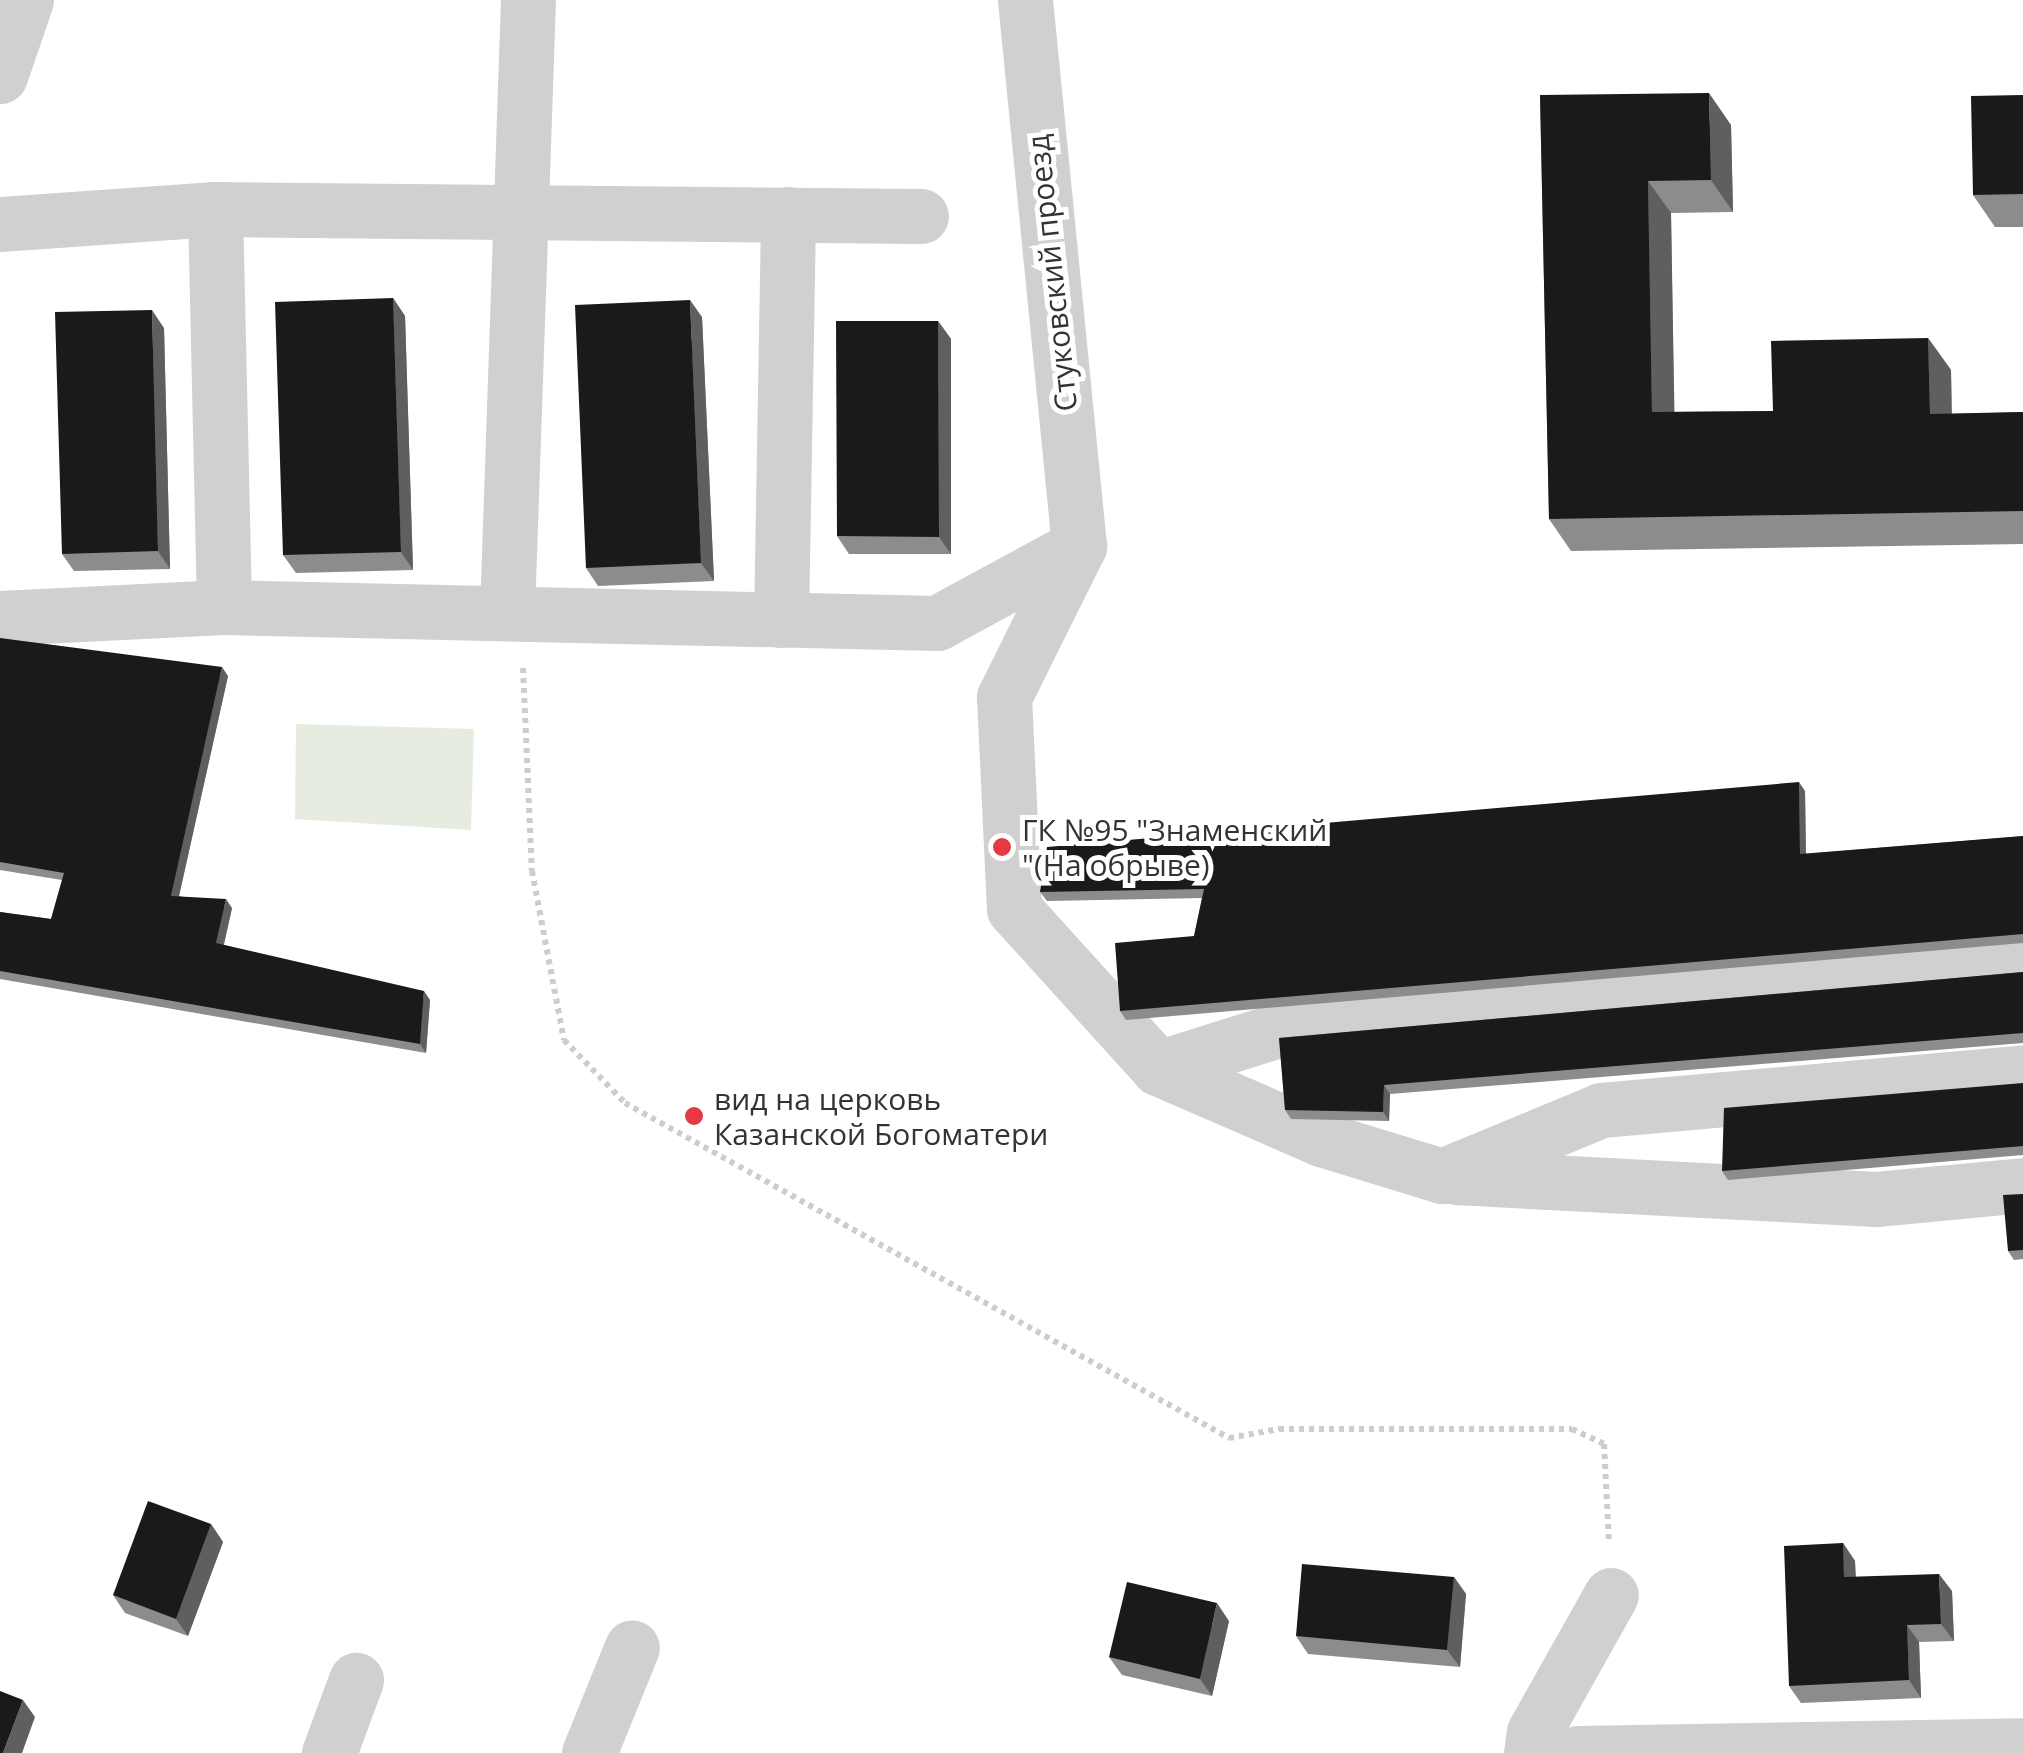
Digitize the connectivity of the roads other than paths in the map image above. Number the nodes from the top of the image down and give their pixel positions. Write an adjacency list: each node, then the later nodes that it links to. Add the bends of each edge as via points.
1 (26, 0): 4 (street)
2 (528, 0): 6 (street)
3 (1025, 0): 10 (street, Стуковский проезд)
4 (0, 76)
5 (214, 209): 6 (street); 9 (street); 11 (street)
6 (522, 212): 7 (street); 12 (street)
7 (788, 214): 8 (street); 14 (street)
8 (921, 216)
9 (0, 224)
10 (1078, 546): 14 (street, via 937,624); 16 (street, via 1004,697 1014,910)
11 (224, 606): 12 (street); 13 (street)
12 (514, 614): 14 (street)
13 (0, 618)
14 (780, 620)
15 (2023, 962): 16 (street, via 1291,1026)
16 (1158, 1068): 18 (street, via 1321,1139)
17 (2023, 1072): 18 (street, via 1601,1110)
18 (1442, 1176): 19 (street, via 1876,1199)
19 (2023, 1185)
20 (1611, 1594): 27 (street, via 1534,1732)
21 (632, 1646): 26 (street)
22 (356, 1680): 25 (street)
23 (2023, 1746): 24 (street)
24 (1959, 1750): 28 (street)
25 (329, 1753)
26 (589, 1753)
27 (1531, 1753)
28 (1578, 1753)

